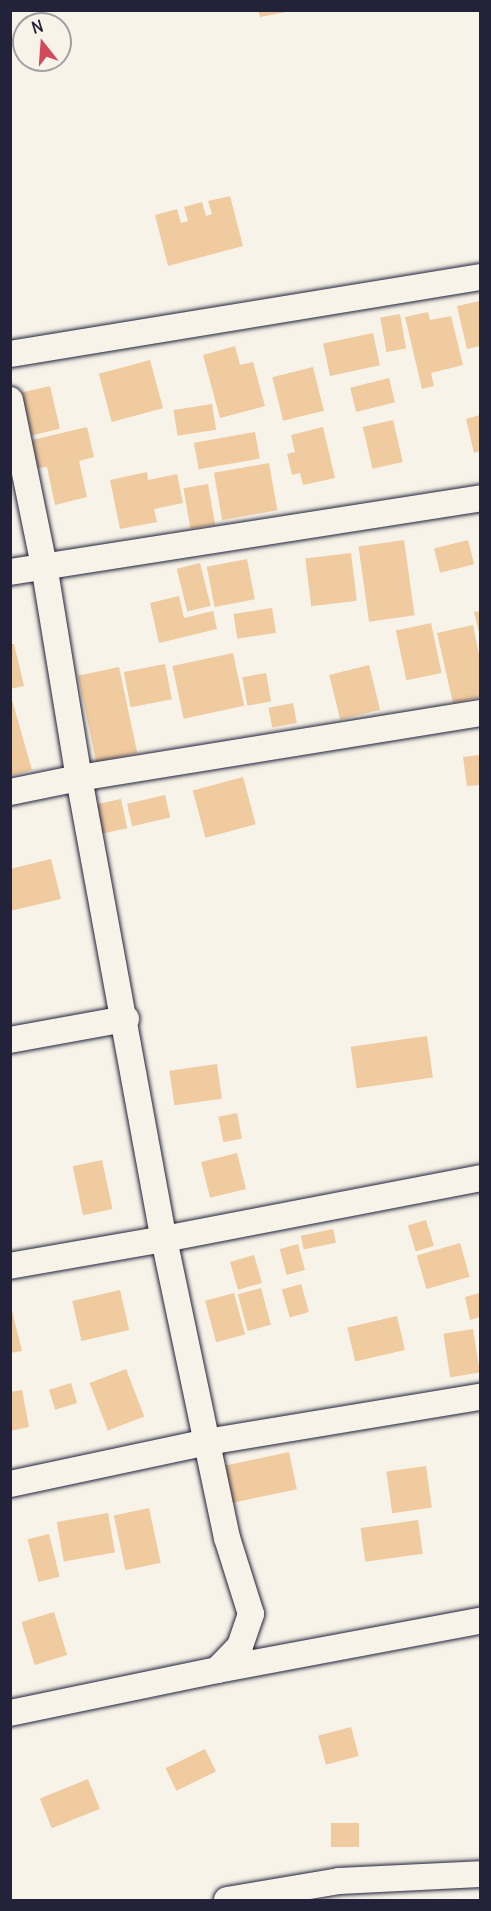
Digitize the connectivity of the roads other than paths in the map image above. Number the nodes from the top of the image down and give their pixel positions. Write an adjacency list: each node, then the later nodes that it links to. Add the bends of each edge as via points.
1 (480, 278): 2 (street)
2 (10, 354)
3 (10, 400): 5 (street)
4 (480, 498): 5 (street)
5 (44, 565): 6 (street); 8 (street)
6 (10, 572)
7 (480, 713): 8 (street)
8 (79, 778): 9 (street); 10 (street)
9 (10, 792)
10 (126, 1019): 11 (street); 13 (street)
11 (10, 1040)
12 (480, 1178): 13 (street)
13 (164, 1239): 14 (street); 16 (street)
14 (10, 1266)
15 (480, 1397): 16 (street)
16 (207, 1442): 17 (street); 19 (street, via 227,1538 250,1614 240,1646)
17 (10, 1484)
18 (480, 1621): 19 (street)
19 (217, 1670): 20 (street)
20 (10, 1713)
21 (480, 1874): 22 (street, via 339,1881)
22 (227, 1900)

